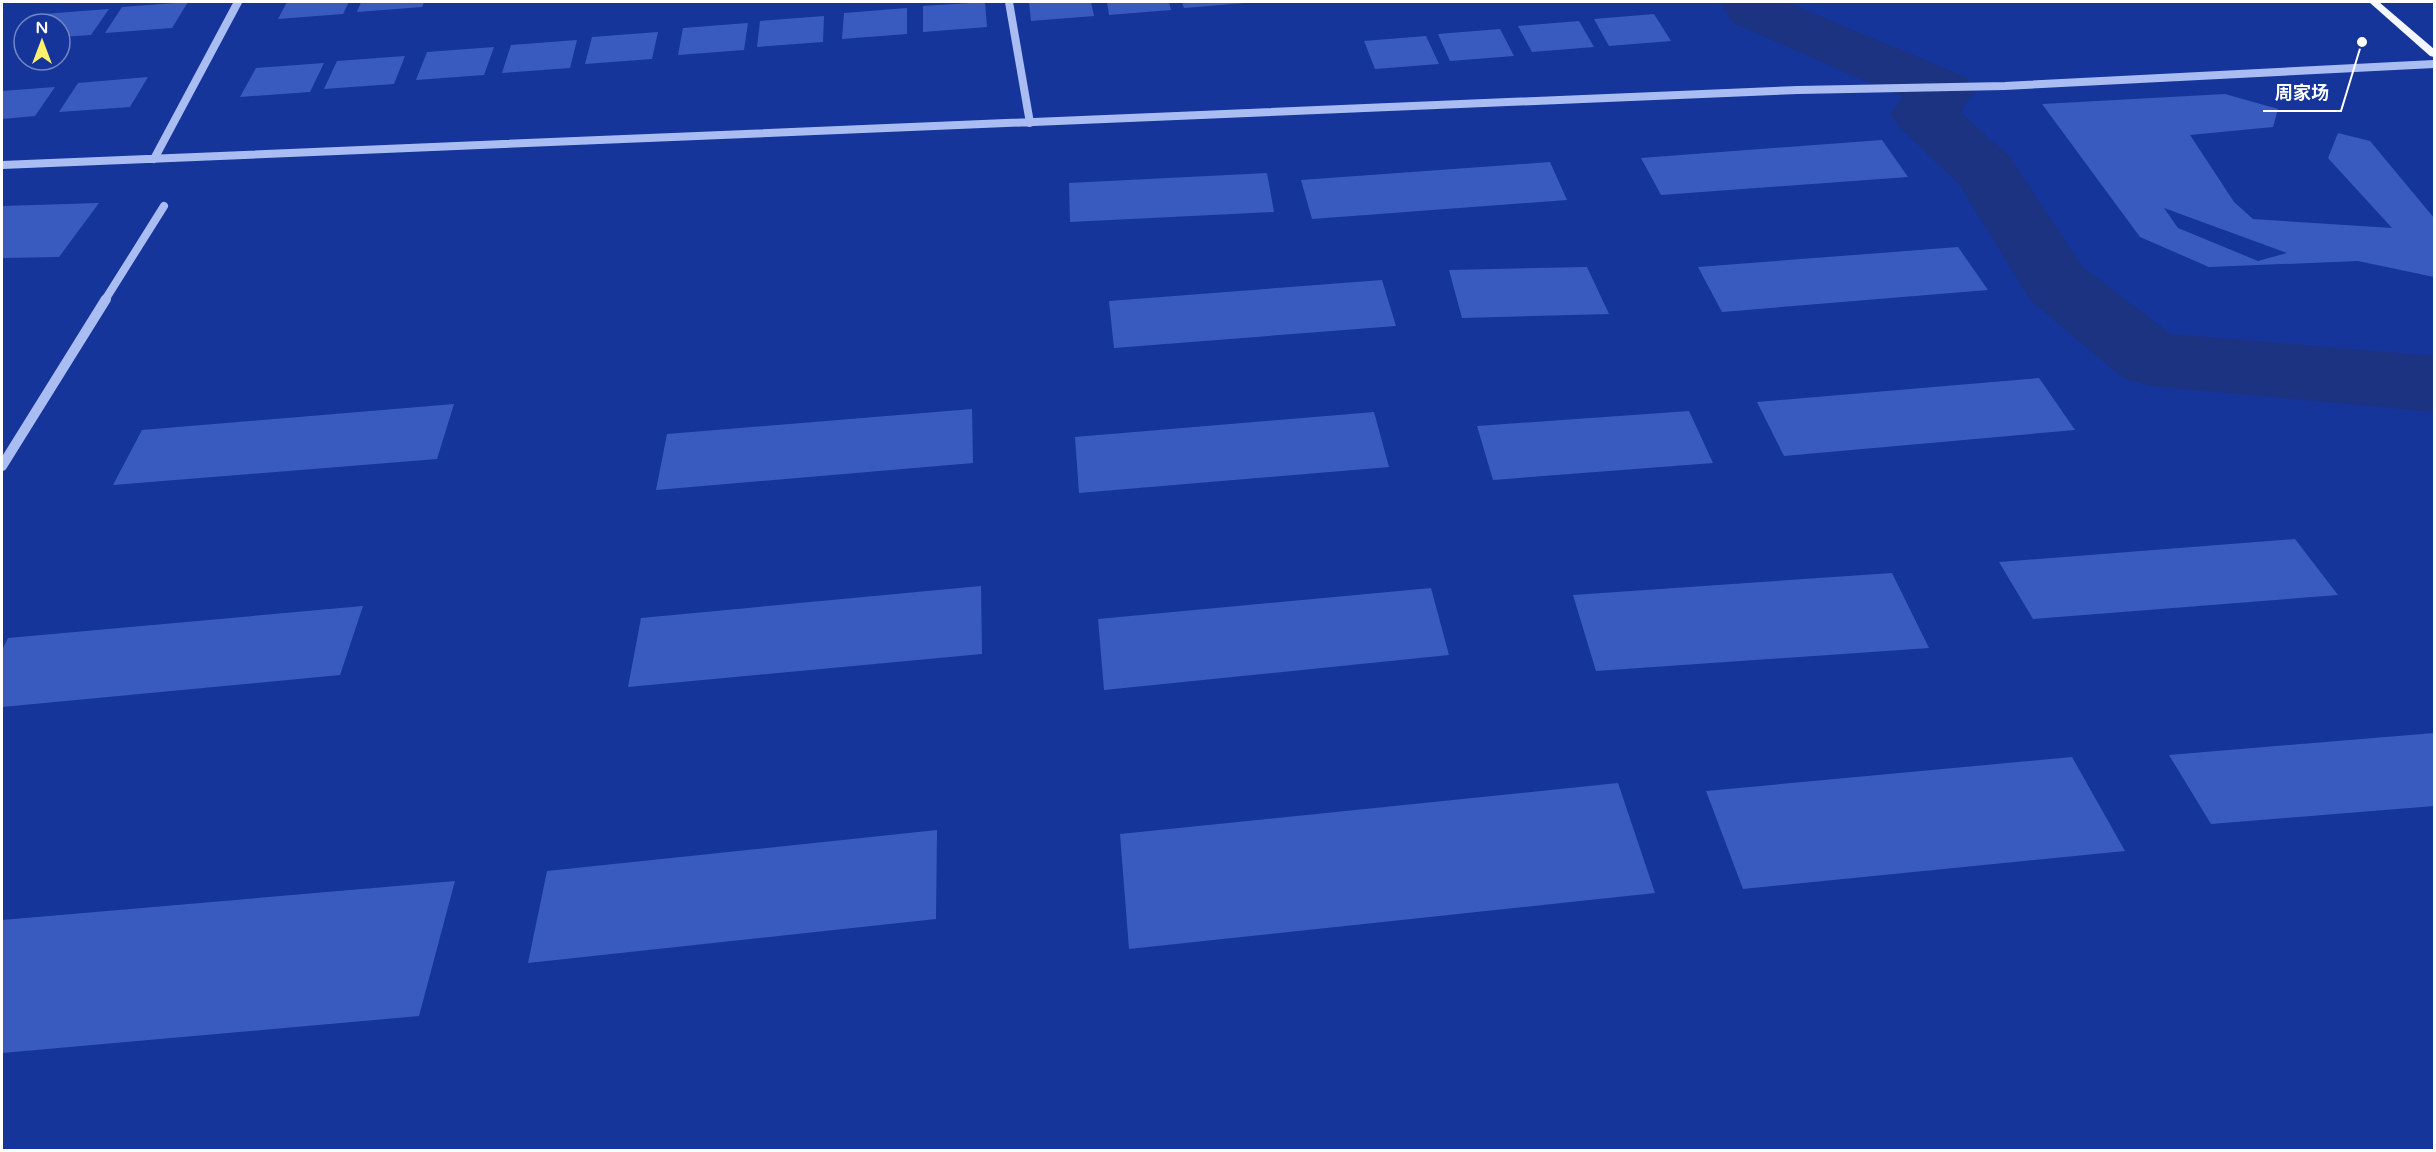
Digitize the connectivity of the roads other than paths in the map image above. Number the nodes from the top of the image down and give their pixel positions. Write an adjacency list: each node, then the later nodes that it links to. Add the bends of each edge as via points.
1 (237, 2): 7 (street)
2 (1009, 2): 6 (street)
3 (2374, 2): 4 (main road)
4 (2434, 54)
5 (2434, 64): 6 (street, via 2005,86 1798,90)
6 (1030, 123): 7 (street)
7 (154, 159): 8 (street)
8 (2, 165)
9 (164, 206): 10 (street)
10 (6, 451): 11 (street)
11 (2, 466)

